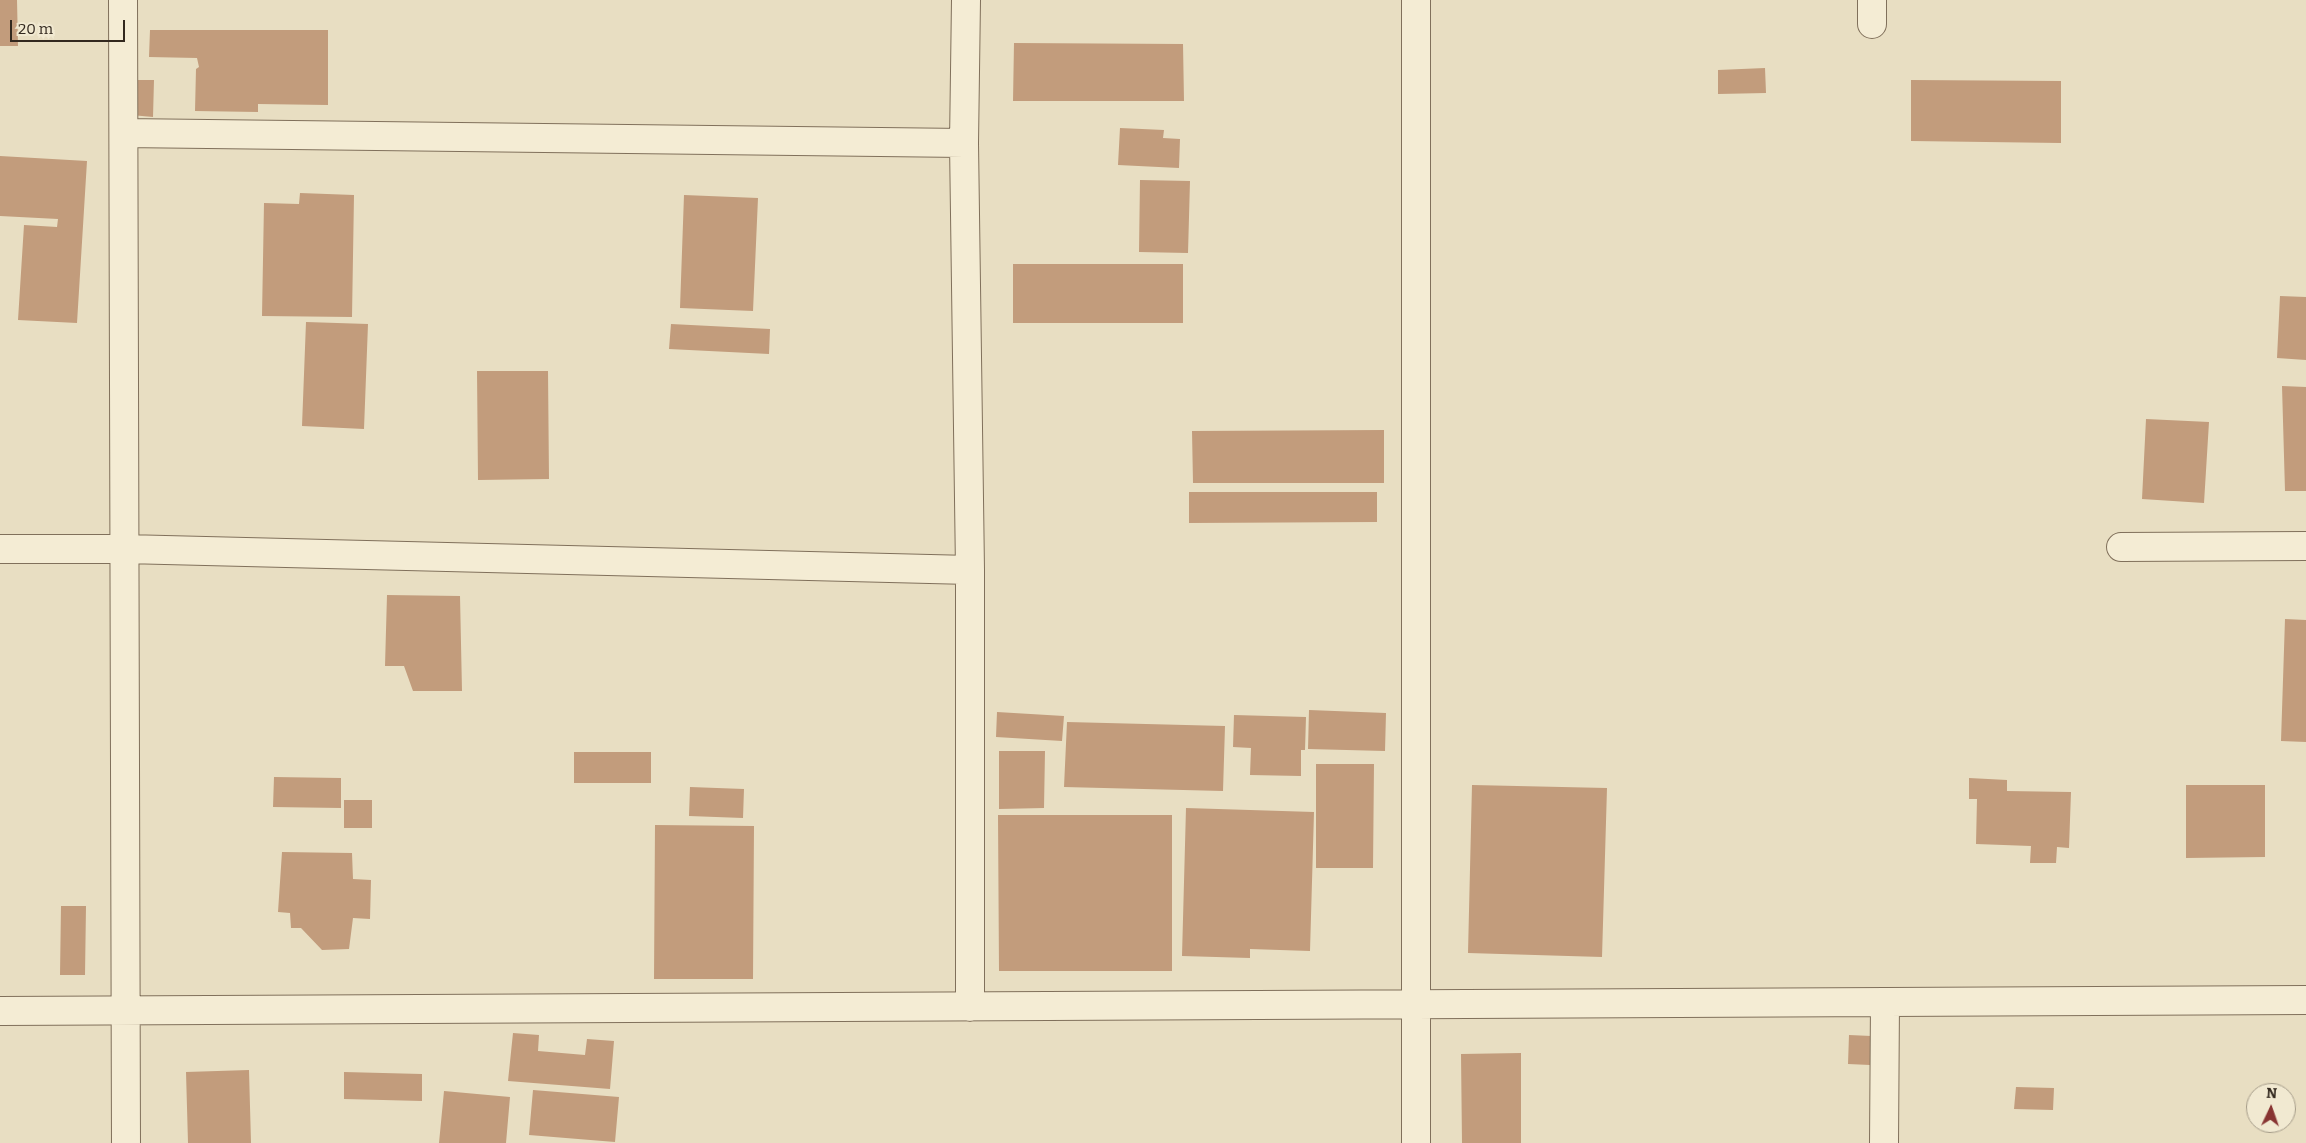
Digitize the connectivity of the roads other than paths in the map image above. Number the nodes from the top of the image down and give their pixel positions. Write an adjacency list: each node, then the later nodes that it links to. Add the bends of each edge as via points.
1 (124, 0): 4 (street)
2 (966, 0): 5 (street)
3 (1416, 0): 13 (street)
4 (124, 133): 5 (street); 9 (street)
5 (964, 143): 10 (street)
6 (2306, 546): 7 (street)
7 (2121, 547)
8 (0, 549): 9 (street)
9 (125, 549): 10 (street); 15 (street)
10 (970, 570): 14 (street)
11 (2306, 1000): 12 (street)
12 (1885, 1002): 13 (street); 19 (street)
13 (1416, 1004): 14 (street); 18 (street)
14 (970, 1006): 15 (street)
15 (125, 1010): 16 (street); 17 (street)
16 (0, 1011)
17 (126, 1143)
18 (1416, 1143)
19 (1884, 1143)

